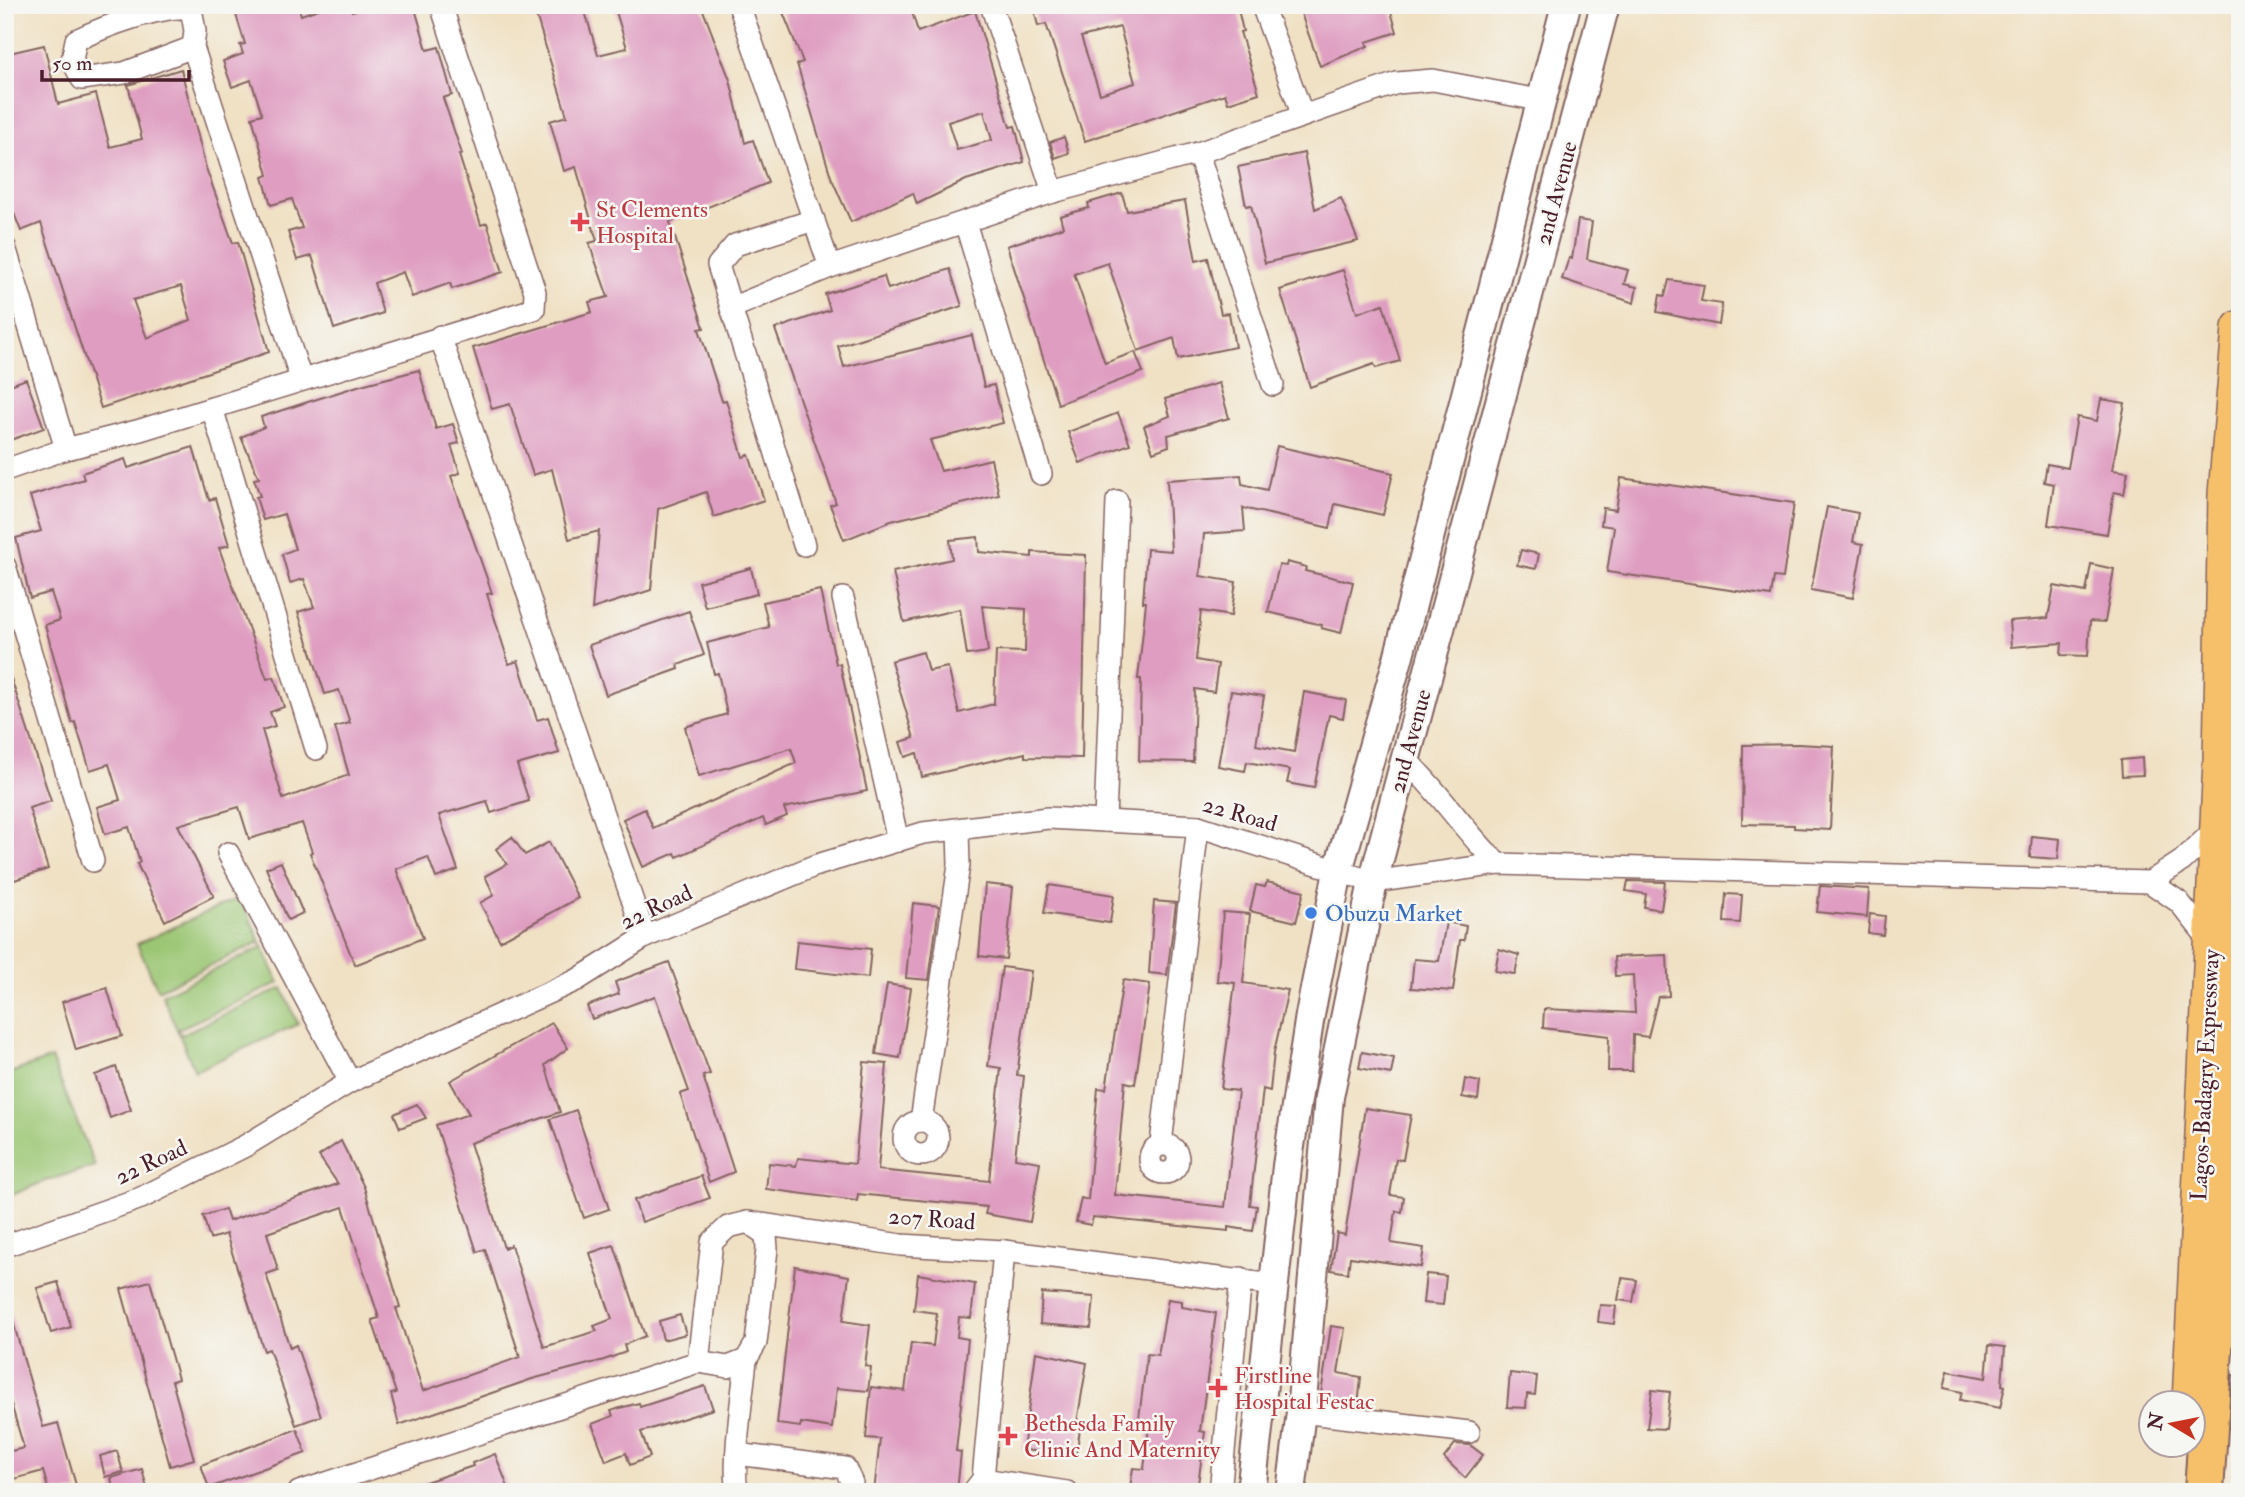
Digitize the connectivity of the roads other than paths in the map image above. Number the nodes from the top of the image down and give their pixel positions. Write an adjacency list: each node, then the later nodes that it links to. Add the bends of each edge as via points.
1 (442, 5): 18 (street, via 536,302 528,313)
2 (991, 5): 11 (street)
3 (1262, 5): 9 (street)
4 (1566, 5): 8 (street, 2nd Avenue)
5 (1605, 5): 30 (street, 2nd Avenue)
6 (742, 6): 12 (street)
7 (193, 47): 7 (street, via 191,8 177,7 98,29 76,40 72,60 82,79 124,73); 19 (street)
8 (1544, 101): 9 (street, via 1433,80 1397,83); 39 (street, 2nd Avenue)
9 (1303, 116): 10 (street)
10 (1198, 153): 11 (street); 20 (street)
11 (1053, 192): 13 (street)
12 (814, 220): 15 (street); 16 (street, via 735,245 718,265)
13 (965, 222): 15 (street); 24 (street)
14 (5, 247): 22 (street)
15 (830, 267): 16 (street)
16 (731, 308): 26 (street)
17 (2240, 328): 33 (main road, Lagos-Badagry Expressway, via 2226,494)
18 (440, 337): 19 (street); 43 (street)
19 (301, 379): 21 (street)
20 (1273, 384)
21 (212, 408): 22 (street); 29 (street)
22 (66, 449): 23 (street)
23 (5, 470)
24 (1041, 474)
25 (1117, 501): 31 (street)
26 (804, 545)
27 (5, 566): 37 (street)
28 (843, 598): 35 (street)
29 (316, 749)
30 (1405, 759): 38 (street); 40 (street, 2nd Avenue)
31 (1105, 821): 32 (street, 22 Road); 34 (street, 22 Road, via 1048,818)
32 (1198, 826): 39 (street, 22 Road); 46 (street)
33 (2217, 828): 41 (street, via 2182,862); 42 (main road, Lagos-Badagry Expressway)
34 (958, 830): 35 (street, 22 Road); 45 (street, via 959,865)
35 (898, 841): 43 (street, 22 Road, via 814,866)
36 (228, 853): 44 (street)
37 (93, 861)
38 (1498, 864): 40 (street); 41 (street)
39 (1338, 871): 40 (street, 22 Road); 51 (street, 2nd Avenue, via 1308,1028)
40 (1373, 882): 55 (street, 2nd Avenue, via 1329,1097)
41 (2150, 882): 42 (street)
42 (2226, 932): 54 (main road, Lagos-Badagry Expressway); 68 (highway, Lagos-Badagry Expressway, via 2231,1017)
43 (645, 937): 44 (street, 22 Road, via 577,980)
44 (350, 1082): 48 (street, 22 Road, via 245,1146 141,1198)
45 (921, 1121)
46 (1161, 1144)
47 (748, 1222): 49 (street, 207 Road, via 901,1245); 52 (street, via 766,1235 767,1249 756,1343); 53 (street, via 728,1227 712,1242)
48 (5, 1246)
49 (1004, 1251): 50 (street, 207 Road); 59 (street)
50 (1241, 1278): 51 (street, 207 Road); 64 (street)
51 (1274, 1285): 65 (street, 2nd Avenue)
52 (746, 1360): 53 (street, via 728,1367); 57 (street)
53 (698, 1362): 60 (street)
54 (2191, 1388)
55 (1301, 1412): 56 (street); 66 (street, 2nd Avenue)
56 (1469, 1432)
57 (737, 1454): 61 (street); 62 (street, via 845,1468 852,1483)
58 (2187, 1458): 67 (main road)
59 (978, 1485): 63 (street)
60 (299, 1492)
61 (739, 1492)
62 (850, 1492)
63 (1067, 1492)
64 (1220, 1492)
65 (1251, 1492)
66 (1290, 1492)
67 (2185, 1492)
68 (2204, 1492)

